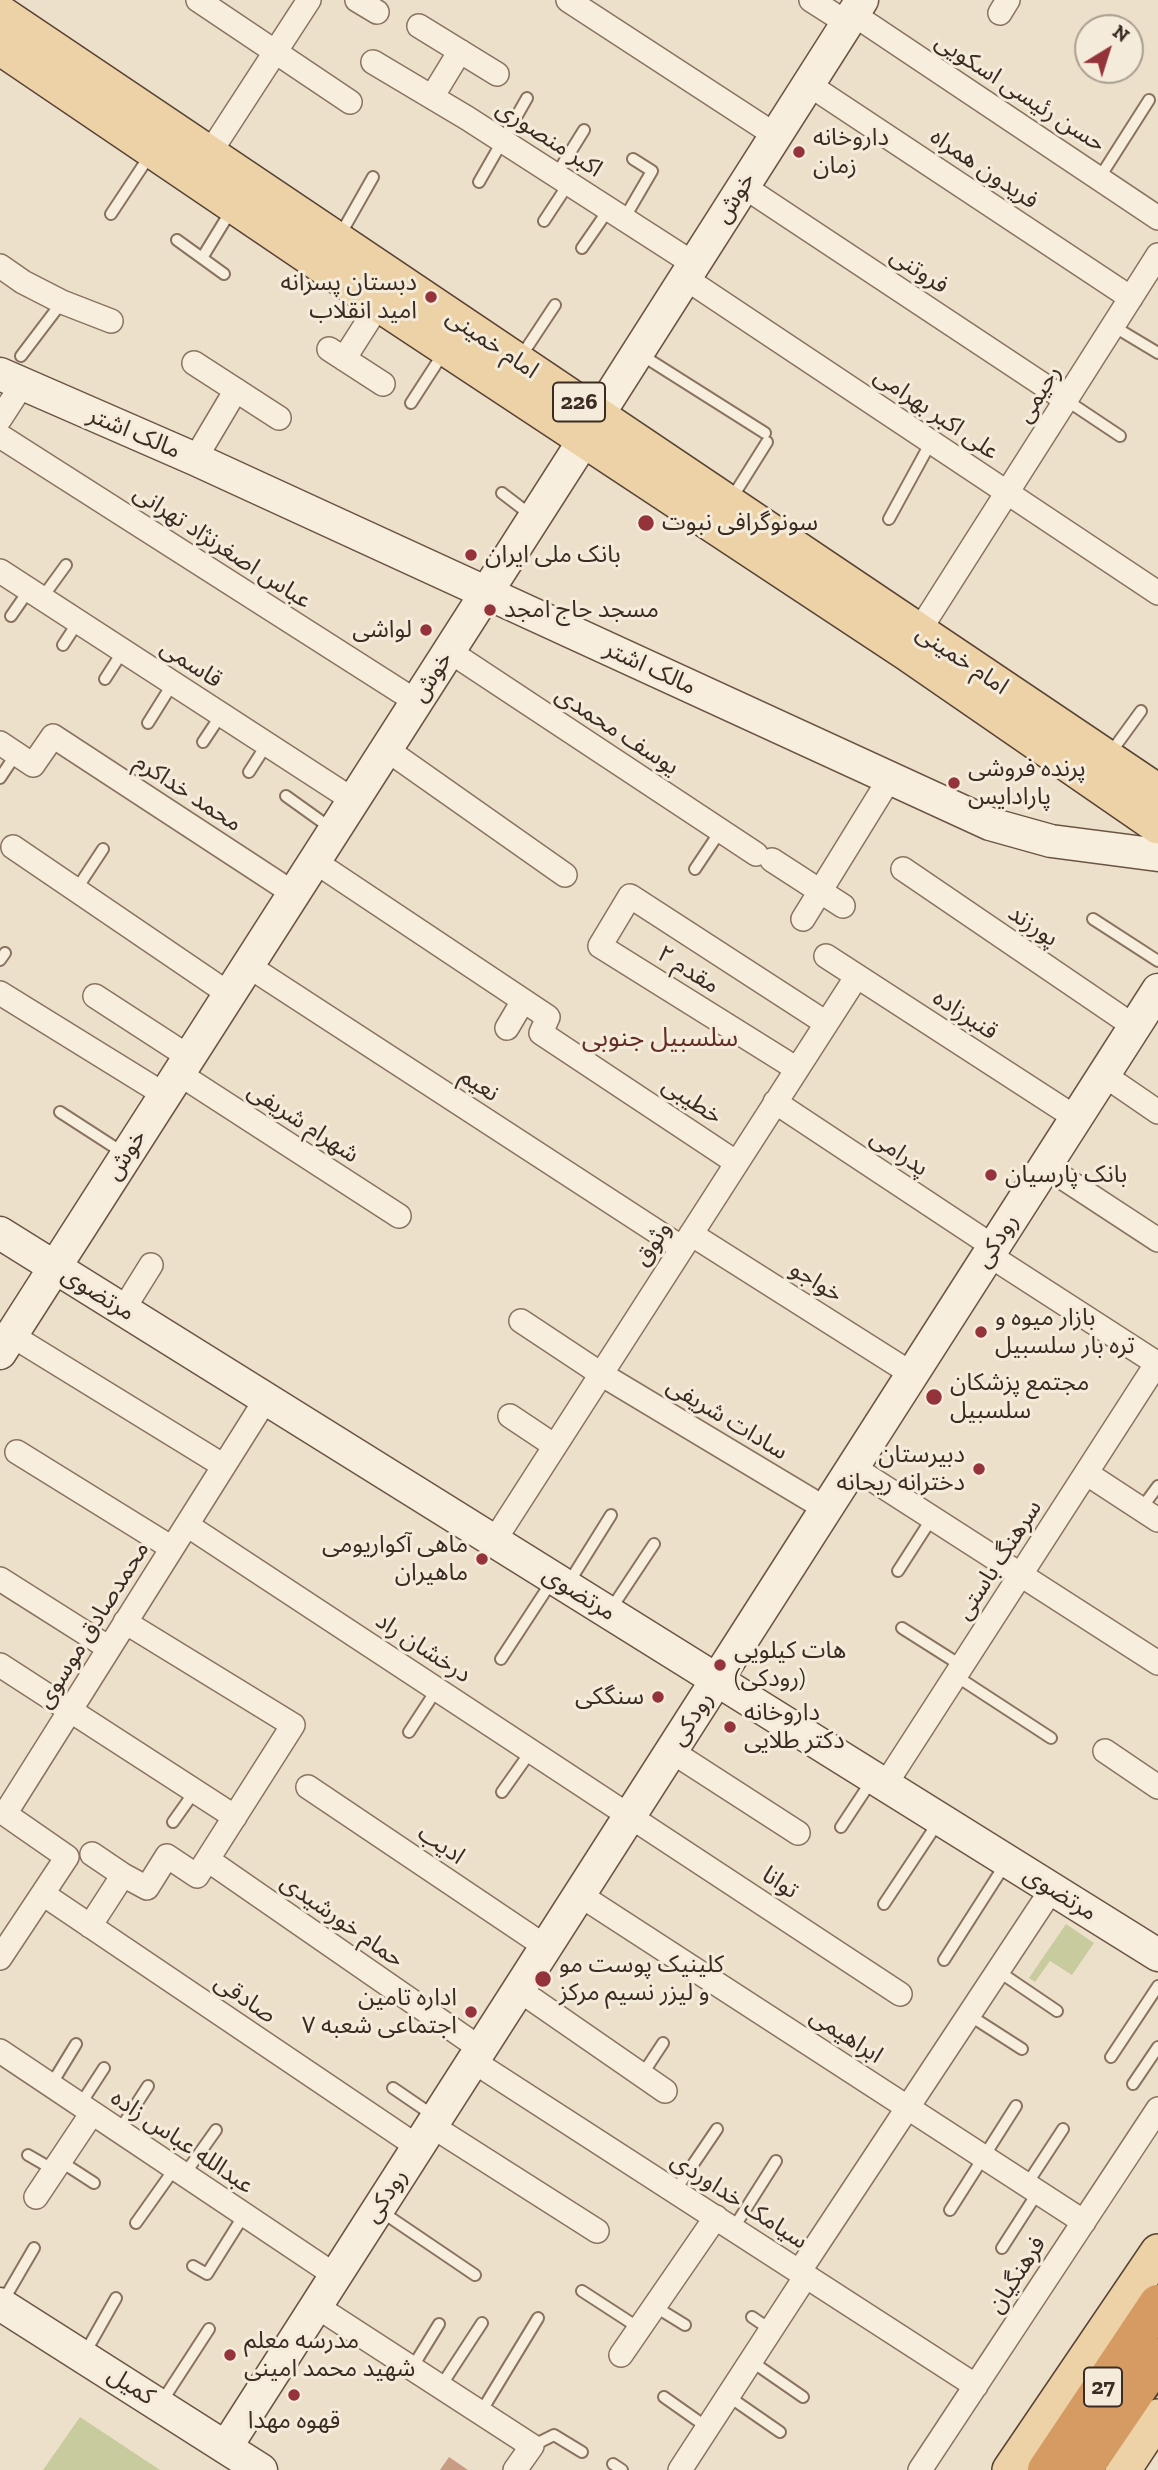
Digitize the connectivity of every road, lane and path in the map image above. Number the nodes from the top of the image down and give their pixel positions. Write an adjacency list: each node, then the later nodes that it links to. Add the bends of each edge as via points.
1 (198, 0): 10 (street)
2 (309, 0): 10 (street)
3 (568, 0): 19 (street)
4 (811, 0): 5 (street, حسن رئیسی اسکویی)
5 (854, 12): 13 (main road, خوش); 25 (street, حسن رئیسی اسکویی)
6 (0, 13): 22 (main road, امام خمینی / 226)
7 (419, 26): 9 (street)
8 (0, 47): 21 (main road, امام خمینی / 226)
9 (460, 51): 12 (street); 14 (street)
10 (275, 52): 17 (street); 22 (street)
11 (373, 62): 14 (street, اکبر منصوری)
12 (497, 75)
13 (808, 84): 19 (main road, خوش); 42 (street, فریدون همراه)
14 (432, 97): 20 (street, اکبر منصوری)
15 (527, 98): 20 (lane)
16 (1149, 100): 25 (lane)
17 (350, 102)
18 (584, 130): 26 (lane)
19 (775, 135): 28 (main road, خوش)
20 (502, 141): 26 (street, اکبر منصوری); 27 (lane)
21 (153, 149): 29 (main road, امام خمینی / 226); 30 (lane)
22 (209, 154): 35 (main road, امام خمینی / 226)
23 (633, 159): 31 (lane, via 652,171)
24 (373, 177): 35 (lane)
25 (1100, 177): 32 (street, حسن رئیسی اسکویی)
26 (562, 179): 31 (street, اکبر منصوری); 33 (lane)
27 (479, 182)
28 (743, 186): 40 (main road, خوش); 56 (street, فروتنی)
29 (234, 205): 38 (lane); 44 (main road, امام خمینی / 226)
30 (111, 214)
31 (616, 214): 36 (lane); 40 (street, اکبر منصوری)
32 (1158, 216)
33 (544, 221)
34 (177, 240): 38 (lane)
35 (338, 240): 51 (main road, امام خمینی / 226)
36 (582, 248)
37 (1158, 255): 42 (street, رحیمی)
38 (202, 258): 41 (lane)
39 (0, 266): 43 (street)
40 (689, 271): 49 (main road, خوش); 63 (street, علی اکبر بهرامی)
41 (224, 274)
42 (1131, 298): 47 (street, رحیمی)
43 (62, 302): 46 (street); 53 (lane)
44 (379, 304): 48 (main road, امام خمینی / 226); 54 (street, via 337,354)
45 (555, 305): 51 (lane)
46 (111, 321)
47 (1113, 326): 50 (lane); 56 (street, رحیمی)
48 (447, 348): 57 (lane); 60 (main road, امام خمینی / 226)
49 (637, 352): 60 (main road, خوش); 67 (lane, via 766,437)
50 (1158, 353)
51 (518, 361): 60 (main road, امام خمینی / 226)
52 (194, 363): 55 (street)
53 (14, 372): 59 (street); 64 (main road, مالک اشتر)
54 (383, 384)
55 (236, 390): 58 (street); 64 (street)
56 (1066, 400): 62 (lane); 66 (street, رحیمی)
57 (411, 403)
58 (279, 418)
59 (0, 419)
60 (591, 427): 67 (main road, امام خمینی / 226); 68 (main road, خوش); 75 (main road, امام خمینی / 226)
61 (0, 436): 84 (street, عباس اصغرنژاد تهرانی)
62 (1120, 436)
63 (931, 442): 66 (street, علی اکبر بهرامی); 69 (lane)
64 (194, 459): 72 (main road, مالک اشتر)
65 (502, 493): 68 (lane)
66 (1007, 493): 73 (street, علی اکبر بهرامی); 78 (street, رحیمی)
67 (729, 503): 75 (main road, امام خمینی / 226)
68 (535, 517): 72 (main road, خوش)
69 (889, 519)
70 (66, 565): 74 (lane)
71 (0, 571): 74 (street, قاسمی)
72 (486, 593): 81 (main road, خوش); 95 (main road, مالک اشتر)
73 (1158, 593)
74 (35, 594): 76 (lane); 77 (street, قاسمی)
75 (867, 613): 78 (main road, امام خمینی / 226); 99 (main road, امام خمینی / 226)
76 (12, 616)
77 (78, 622): 79 (lane); 80 (street, قاسمی)
78 (919, 631): 92 (main road, امام خمینی / 226)
79 (63, 645)
80 (123, 651): 82 (lane); 83 (street, قاسمی)
81 (449, 651): 84 (main road, خوش); 101 (street, یوسف محمدی)
82 (105, 678)
83 (173, 683): 86 (street, قاسمی); 87 (lane)
84 (417, 702): 91 (main road, خوش)
85 (1141, 711): 92 (lane)
86 (221, 715): 88 (lane); 89 (street, قاسمی)
87 (148, 723)
88 (203, 742)
89 (267, 744): 93 (lane); 98 (street, قاسمی)
90 (8, 748): 94 (lane); 111 (street, محمد خداکرم, via 33,765 53,736)
91 (386, 749): 98 (main road, خوش); 108 (street)
92 (1107, 758): 96 (main road, امام خمینی / 226)
93 (249, 772)
94 (0, 778)
95 (890, 778): 104 (main road, مالک اشتر, via 990,824 1031,836); 110 (street)
96 (1158, 792)
97 (286, 796): 100 (lane)
98 (353, 800): 100 (main road, خوش)
99 (1158, 825)
100 (334, 830): 105 (main road, خوش)
101 (720, 830): 106 (lane); 110 (street, یوسف محمدی)
102 (13, 847): 109 (street)
103 (103, 849): 109 (lane)
104 (1158, 855)
105 (314, 861): 111 (main road, خوش); 123 (street, خطیبی)
106 (695, 869)
107 (903, 869): 125 (street, پورزند)
108 (565, 875)
109 (76, 890): 120 (street)
110 (820, 891): 112 (street, یوسف محمدی); 113 (street)
111 (293, 893): 117 (main road, خوش)
112 (843, 905)
113 (803, 919)
114 (1093, 919): 116 (lane)
115 (826, 956): 118 (street, قنبرزاده)
116 (1158, 961)
117 (247, 965): 120 (main road, خوش); 140 (street, نعیم)
118 (857, 976): 124 (street, وثوق); 133 (street, قنبرزاده)
119 (1158, 990): 125 (main road, رودکی)
120 (229, 993): 128 (main road, خوش)
121 (1, 996): 128 (street)
122 (96, 996): 128 (street)
123 (523, 1000): 126 (street); 135 (street, خطیبی, via 548,1017 541,1033)
124 (826, 1023): 127 (street, وثوق); 127 (street, مقدم ۲, via 630,896 600,946)
125 (1135, 1027): 129 (main road, رودکی)
126 (507, 1028)
127 (797, 1069): 130 (street, وثوق)
128 (177, 1075): 134 (main road, خوش); 137 (street, شهرام شریفی)
129 (1104, 1076): 132 (street); 133 (main road, رودکی)
130 (775, 1102): 135 (street, وثوق); 141 (street, پدرامی)
131 (60, 1112): 134 (lane)
132 (1158, 1112)
133 (1076, 1118): 136 (main road, رودکی)
134 (126, 1154): 143 (main road, خوش)
135 (737, 1163): 140 (street, وثوق)
136 (1045, 1166): 139 (street); 141 (main road, رودکی)
137 (399, 1216)
138 (0, 1233): 143 (main road, مرتضوی)
139 (1158, 1240)
140 (686, 1241): 148 (street, وثوق); 149 (street, خواجو)
141 (991, 1251): 147 (street, پدرامی); 149 (main road, رودکی)
142 (151, 1265): 144 (street)
143 (54, 1267): 144 (main road, مرتضوی); 146 (main road, خوش)
144 (123, 1310): 150 (main road, مرتضوی)
145 (521, 1321): 148 (street, سادات شریفی)
146 (6, 1344): 154 (street)
147 (1157, 1363): 156 (street, سرهنگ باستی)
148 (601, 1374): 152 (street, وثوق); 158 (street, سادات شریفی)
149 (912, 1374): 155 (main road, رودکی)
150 (266, 1399): 154 (street, محمدصادق موسوی); 163 (main road, مرتضوی)
151 (510, 1416): 152 (street)
152 (555, 1446): 163 (street, وثوق)
153 (17, 1452): 165 (street)
154 (224, 1466): 162 (street, محمدصادق موسوی)
155 (853, 1467): 158 (main road, رودکی); 161 (street)
156 (1086, 1473): 160 (street); 167 (street, سرهنگ باستی)
157 (1158, 1486): 160 (lane)
158 (826, 1509): 178 (main road, رودکی)
159 (611, 1515): 169 (lane)
160 (1150, 1515)
161 (932, 1517): 166 (lane); 167 (street)
162 (187, 1525): 165 (street, محمدصادق موسوی); 179 (street, درخشان راد)
163 (494, 1541): 169 (main road, مرتضوی)
164 (654, 1544): 170 (lane)
165 (172, 1548): 171 (street, محمدصادق موسوی)
166 (898, 1571)
167 (1021, 1575): 175 (street); 177 (street, سرهنگ باستی)
168 (0, 1579): 173 (street)
169 (560, 1582): 170 (main road, مرتضوی); 174 (lane)
170 (609, 1613): 178 (main road, مرتضوی)
171 (125, 1622): 173 (street, محمدصادق موسوی); 192 (street, via 293,1725)
172 (902, 1629): 177 (lane)
173 (109, 1648): 180 (street, محمدصادق موسوی)
174 (501, 1659)
175 (1158, 1662)
176 (0, 1665): 180 (street)
177 (959, 1671): 182 (lane); 186 (street, سرهنگ باستی)
178 (717, 1680): 184 (main road, رودکی); 186 (main road, مرتضوی)
179 (437, 1689): 181 (lane); 183 (street, درخشان راد)
180 (70, 1710): 189 (street); 202 (street, محمدصادق موسوی, via 5,1814 67,1857)
181 (410, 1732)
182 (1051, 1738)
183 (531, 1751): 190 (lane); 191 (street, درخشان راد)
184 (671, 1751): 191 (main road, رودکی); 196 (street)
185 (1105, 1751): 188 (street)
186 (879, 1782): 193 (main road, مرتضوی); 195 (lane)
187 (307, 1787): 207 (street, ادیب)
188 (1158, 1787)
189 (195, 1791): 192 (street); 194 (lane)
190 (502, 1792)
191 (630, 1816): 203 (main road, رودکی); 213 (street, توانا)
192 (235, 1817): 198 (street)
193 (940, 1819): 199 (main road, مرتضوی); 204 (lane)
194 (173, 1822)
195 (841, 1826)
196 (798, 1833)
197 (92, 1854): 200 (street)
198 (208, 1860): 200 (street, via 197,1876 167,1856 147,1888); 221 (street, حمام خورشیدی)
199 (1007, 1861): 201 (main road, مرتضوی); 209 (lane)
200 (123, 1875): 205 (street)
201 (1052, 1889): 208 (main road, مرتضوی); 210 (street)
202 (43, 1894): 205 (street, صادقی); 206 (street)
203 (580, 1895): 207 (main road, رودکی); 231 (street, ابراهیمی)
204 (884, 1904)
205 (90, 1926): 238 (street, صادقی)
206 (4, 1944)
207 (546, 1947): 212 (main road, رودکی)
208 (1158, 1955)
209 (944, 1960)
210 (998, 1971): 214 (lane); 215 (street)
211 (1158, 1986): 222 (lane)
212 (519, 1990): 221 (main road, رودکی); 224 (street)
213 (900, 1993)
214 (1057, 2011)
215 (969, 2015): 219 (lane); 231 (street)
216 (663, 2043): 224 (lane)
217 (76, 2044): 226 (lane)
218 (1158, 2047): 225 (lane)
219 (1022, 2049)
220 (0, 2051): 226 (street, عبدالله عباس زاده)
221 (477, 2055): 238 (main road, رودکی); 246 (street, سیامک خداوردی)
222 (1111, 2057)
223 (104, 2068): 232 (lane)
224 (642, 2076): 229 (street)
225 (1133, 2084)
226 (51, 2085): 232 (street, عبدالله عباس زاده)
227 (148, 2086): 237 (lane)
228 (393, 2088): 238 (lane)
229 (665, 2091)
230 (1016, 2106): 240 (lane)
231 (908, 2107): 240 (street, ابراهیمی); 259 (street)
232 (86, 2109): 237 (street, عبدالله عباس زاده); 242 (street)
233 (1158, 2109): 251 (street, فرهنگیان)
234 (717, 2129): 246 (lane)
235 (1063, 2129): 245 (lane)
236 (216, 2130): 243 (lane)
237 (120, 2131): 243 (street, عبدالله عباس زاده)
238 (429, 2131): 248 (main road, رودکی); 254 (street, صادقی)
239 (29, 2155): 242 (lane)
240 (983, 2156): 245 (street, ابراهیمی); 249 (lane)
241 (776, 2161): 253 (lane)
242 (57, 2166): 244 (lane); 247 (street)
243 (180, 2172): 250 (street, عبدالله عباس زاده); 252 (lane)
244 (94, 2183)
245 (1032, 2188): 251 (street, ابراهیمی); 256 (lane)
246 (675, 2191): 253 (street, سیامک خداوردی)
247 (36, 2197)
248 (378, 2209): 260 (lane); 261 (main road, رودکی)
249 (950, 2210)
250 (244, 2215): 258 (lane, via 207,2274); 261 (street, عبدالله عباس زاده)
251 (1084, 2222): 282 (street, فرهنگیان)
252 (136, 2223)
253 (724, 2223): 259 (street, سیامک خداوردی); 267 (street)
254 (597, 2231)
255 (34, 2248): 264 (lane)
256 (1002, 2248)
257 (1158, 2252): 298 (main road)
258 (193, 2266)
259 (803, 2274): 275 (street); 282 (street, سیامک خداوردی)
260 (475, 2275)
261 (335, 2276): 266 (main road, رودکی)
262 (582, 2291): 273 (lane)
263 (116, 2298): 277 (lane)
264 (0, 2304): 277 (main road, کمیل)
265 (1158, 2304): 299 (highway, 27)
266 (316, 2306): 280 (street); 292 (main road, رودکی)
267 (654, 2306): 272 (lane); 273 (street)
268 (752, 2317): 275 (lane)
269 (538, 2318): 287 (lane)
270 (439, 2323): 280 (lane)
271 (482, 2323): 281 (lane)
272 (685, 2325)
273 (639, 2328): 276 (street)
274 (209, 2329): 286 (lane)
275 (771, 2330): 279 (street)
276 (621, 2355)
277 (83, 2356): 286 (main road, کمیل)
278 (1158, 2358): 300 (highway, 27)
279 (751, 2361): 283 (street); 285 (lane)
280 (412, 2368): 281 (street)
281 (441, 2386): 287 (street)
282 (976, 2386): 297 (street, فرهنگیان)
283 (729, 2396): 289 (street); 290 (lane)
284 (664, 2397): 289 (lane)
285 (803, 2397)
286 (159, 2404): 292 (main road, کمیل)
287 (481, 2412): 291 (street)
288 (1158, 2417): 301 (main road)
289 (708, 2428): 296 (street)
290 (780, 2432)
291 (532, 2445): 293 (lane, via 554,2435); 295 (street)
292 (226, 2447): 294 (main road, کمیل)
293 (582, 2452)
294 (261, 2470)
295 (515, 2470)
296 (680, 2470)
297 (920, 2470)
298 (1010, 2470)
299 (1047, 2470)
300 (1082, 2470)
301 (1123, 2470)

